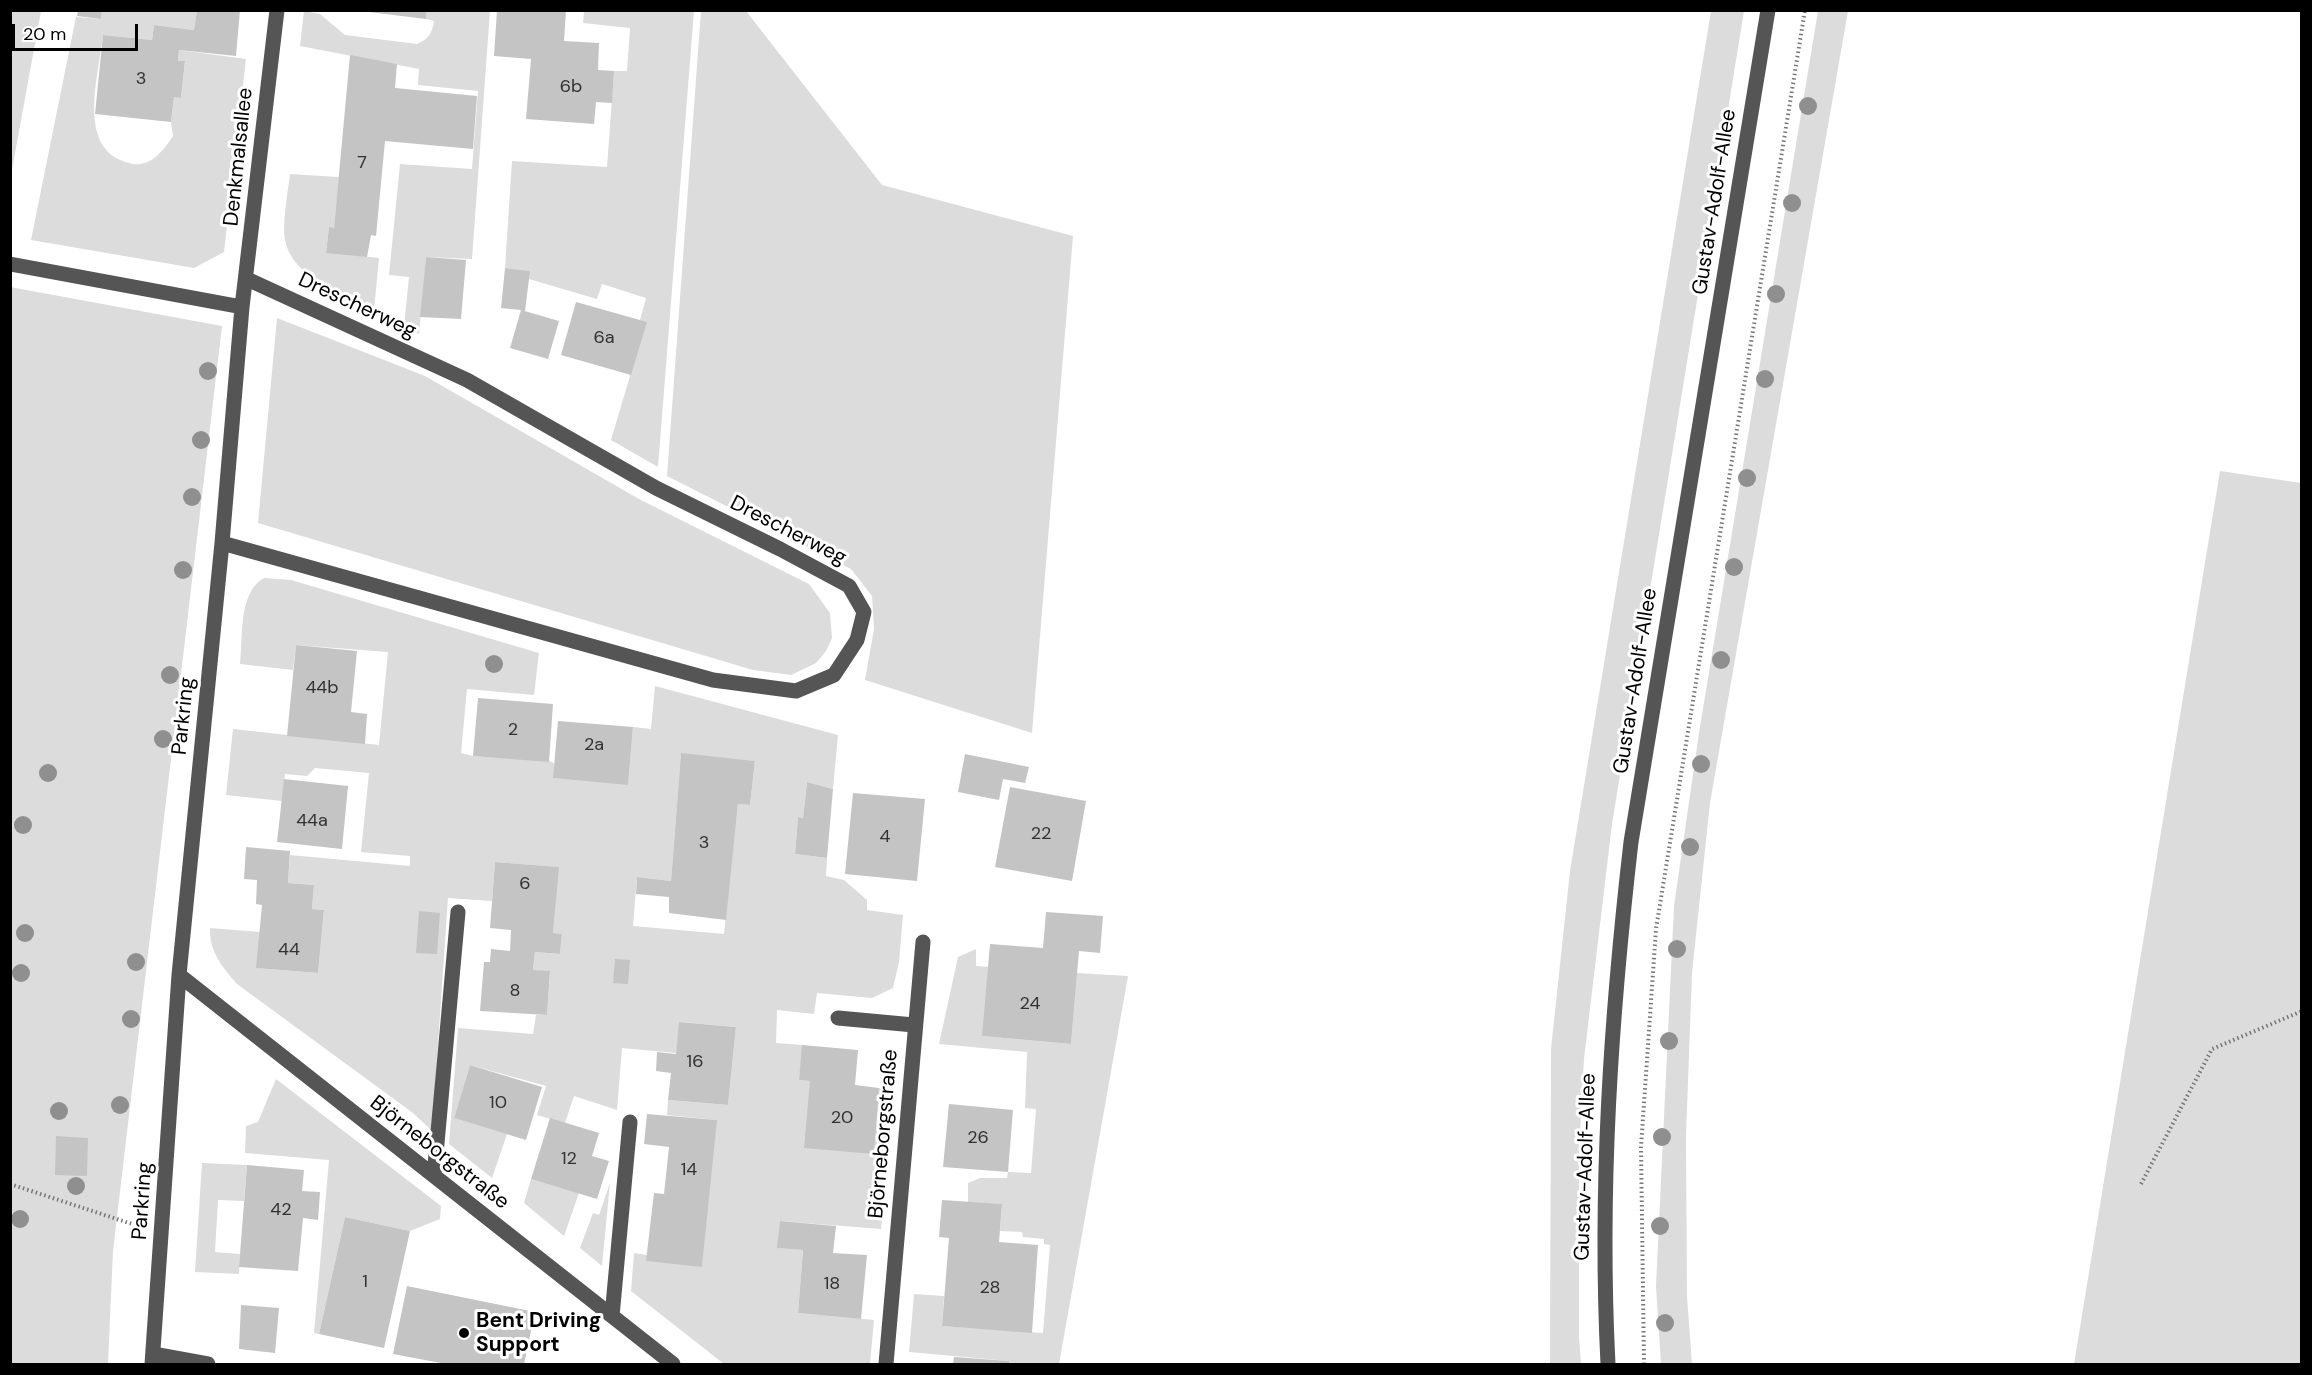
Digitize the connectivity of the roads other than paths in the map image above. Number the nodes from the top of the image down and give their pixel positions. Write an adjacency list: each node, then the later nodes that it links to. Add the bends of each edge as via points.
1 (277, 10): 4 (street, Denkmalsallee)
2 (1768, 10): 19 (street, Gustav-Adolf-Allee, via 1631,842 1616,977 1607,1114 1603,1274)
3 (10, 264): 5 (street)
4 (247, 279): 5 (street, Denkmalsallee); 6 (street, Drescherweg, via 467,380 656,488 849,586 864,612 857,640 834,675 796,691 713,680)
5 (242, 308): 6 (street, Parkring)
6 (222, 543): 9 (street, Parkring)
7 (458, 912): 13 (street)
8 (923, 942): 11 (street, Björneborgstraße)
9 (179, 975): 13 (street, Björneborgstraße); 15 (street, Parkring)
10 (838, 1018): 11 (street)
11 (914, 1025): 18 (street, Björneborgstraße)
12 (630, 1122): 14 (street)
13 (434, 1176): 14 (street, Björneborgstraße)
14 (612, 1316): 17 (street, Björneborgstraße)
15 (153, 1359): 16 (street)
16 (208, 1365)
17 (673, 1365)
18 (886, 1365)
19 (1608, 1365)

